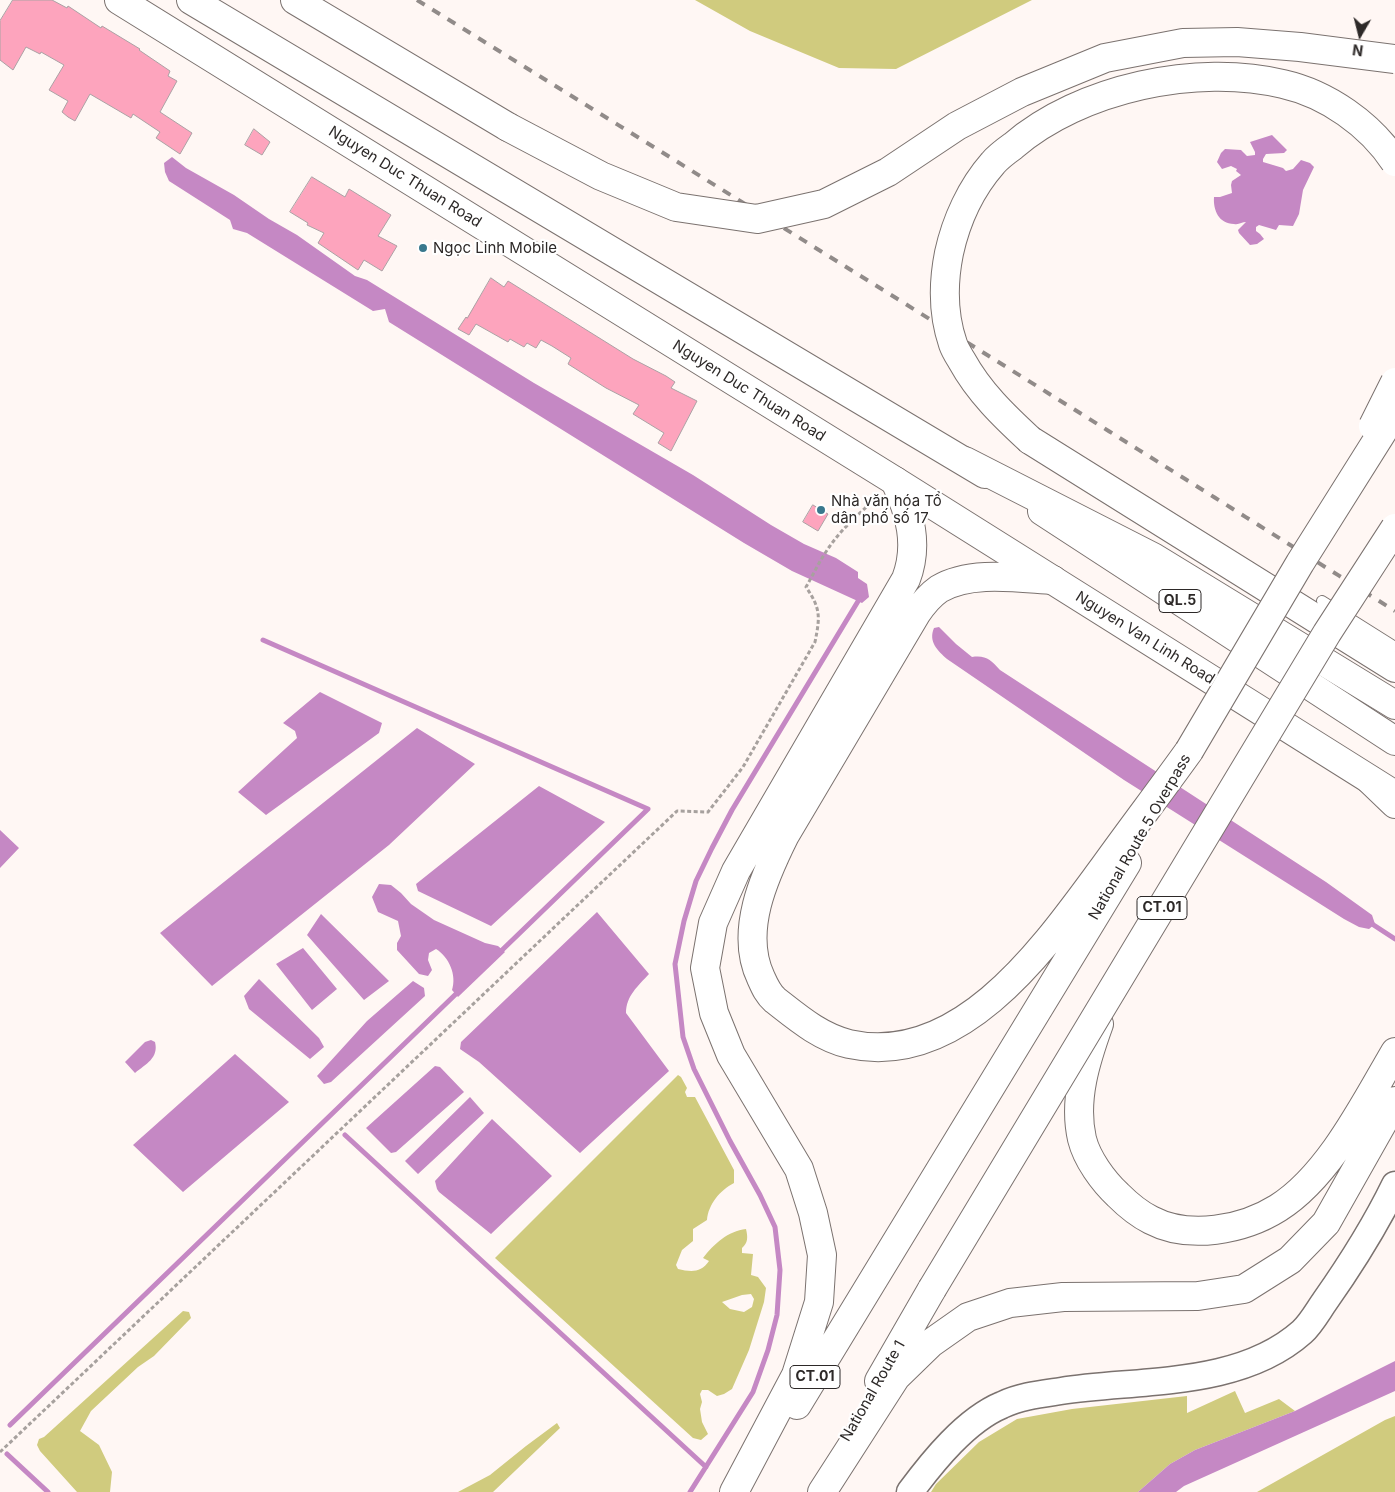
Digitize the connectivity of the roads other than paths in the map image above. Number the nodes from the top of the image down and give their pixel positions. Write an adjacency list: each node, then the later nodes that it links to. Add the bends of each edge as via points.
1 (119, 0): 9 (highway, Nguyen Duc Thuan Road)
2 (192, 0): 8 (highway, QL.5)
3 (295, 0): 4 (highway, bridge, via 508,127 601,176 676,207 757,219 824,204 888,172 957,126 1022,92 1105,58 1183,43 1237,42)
4 (1395, 59)
5 (1395, 162): 15 (highway, bridge, via 1374,135 1355,119 1335,106 1284,84 1246,77 1199,77 1134,88 1085,103 1050,119 993,162 971,193 952,237 944,300 953,345 970,375 1000,413 1030,440)
6 (1395, 382): 11 (highway, bridge)
7 (1395, 412): 11 (highway, National Route 5 Overpass / CT.01, bridge)
8 (965, 461): 16 (highway, via 1153,557); 17 (highway, QL.5)
9 (895, 481): 12 (highway, Nguyen Van Linh Road); 26 (highway, via 912,532 910,570 736,871 713,923 705,968 714,1013 731,1055 799,1169 822,1255 819,1302 796,1375)
10 (1395, 528): 22 (highway, CT.01, bridge, via 1327,633)
11 (1300, 563): 18 (highway, National Route 5 Overpass / CT.01, bridge)
12 (1053, 580): 18 (highway, via 986,577 947,586 932,595 916,614 785,834 768,870 755,910 753,942 756,969 769,994 820,1034 850,1044 886,1047 920,1041 958,1024 1001,991 1054,934); 19 (highway, Nguyen Van Linh Road)
13 (1322, 601): 14 (lane)
14 (1395, 647)
15 (1395, 668)
16 (1395, 705)
17 (1395, 741)
18 (1189, 751): 27 (highway, National Route 5 Overpass / CT.01, via 1133,852)
19 (1370, 780): 20 (highway, Nguyen Van Linh Road); 21 (highway)
20 (1395, 795)
21 (1395, 804)
22 (1179, 878): 23 (highway, bridge, via 1100,1024 1087,1056 1081,1089 1082,1139 1098,1173 1133,1209 1152,1221 1174,1228 1202,1231 1244,1223 1279,1207 1299,1192 1324,1164 1353,1125); 28 (highway, National Route 1 / CT.01, bridge)
23 (1395, 1052)
24 (1395, 1101): 29 (highway, via 1326,1223 1290,1260 1244,1289 1198,1296 1063,1297 1010,1303 968,1317 932,1343 896,1377)
25 (1395, 1185): 30 (main road, via 1350,1266 1304,1330 1284,1346 1203,1376 1084,1387 1020,1398 1001,1405 961,1434 930,1465)
26 (734, 1492)
27 (745, 1492)
28 (814, 1492)
29 (822, 1492)
30 (910, 1492)

